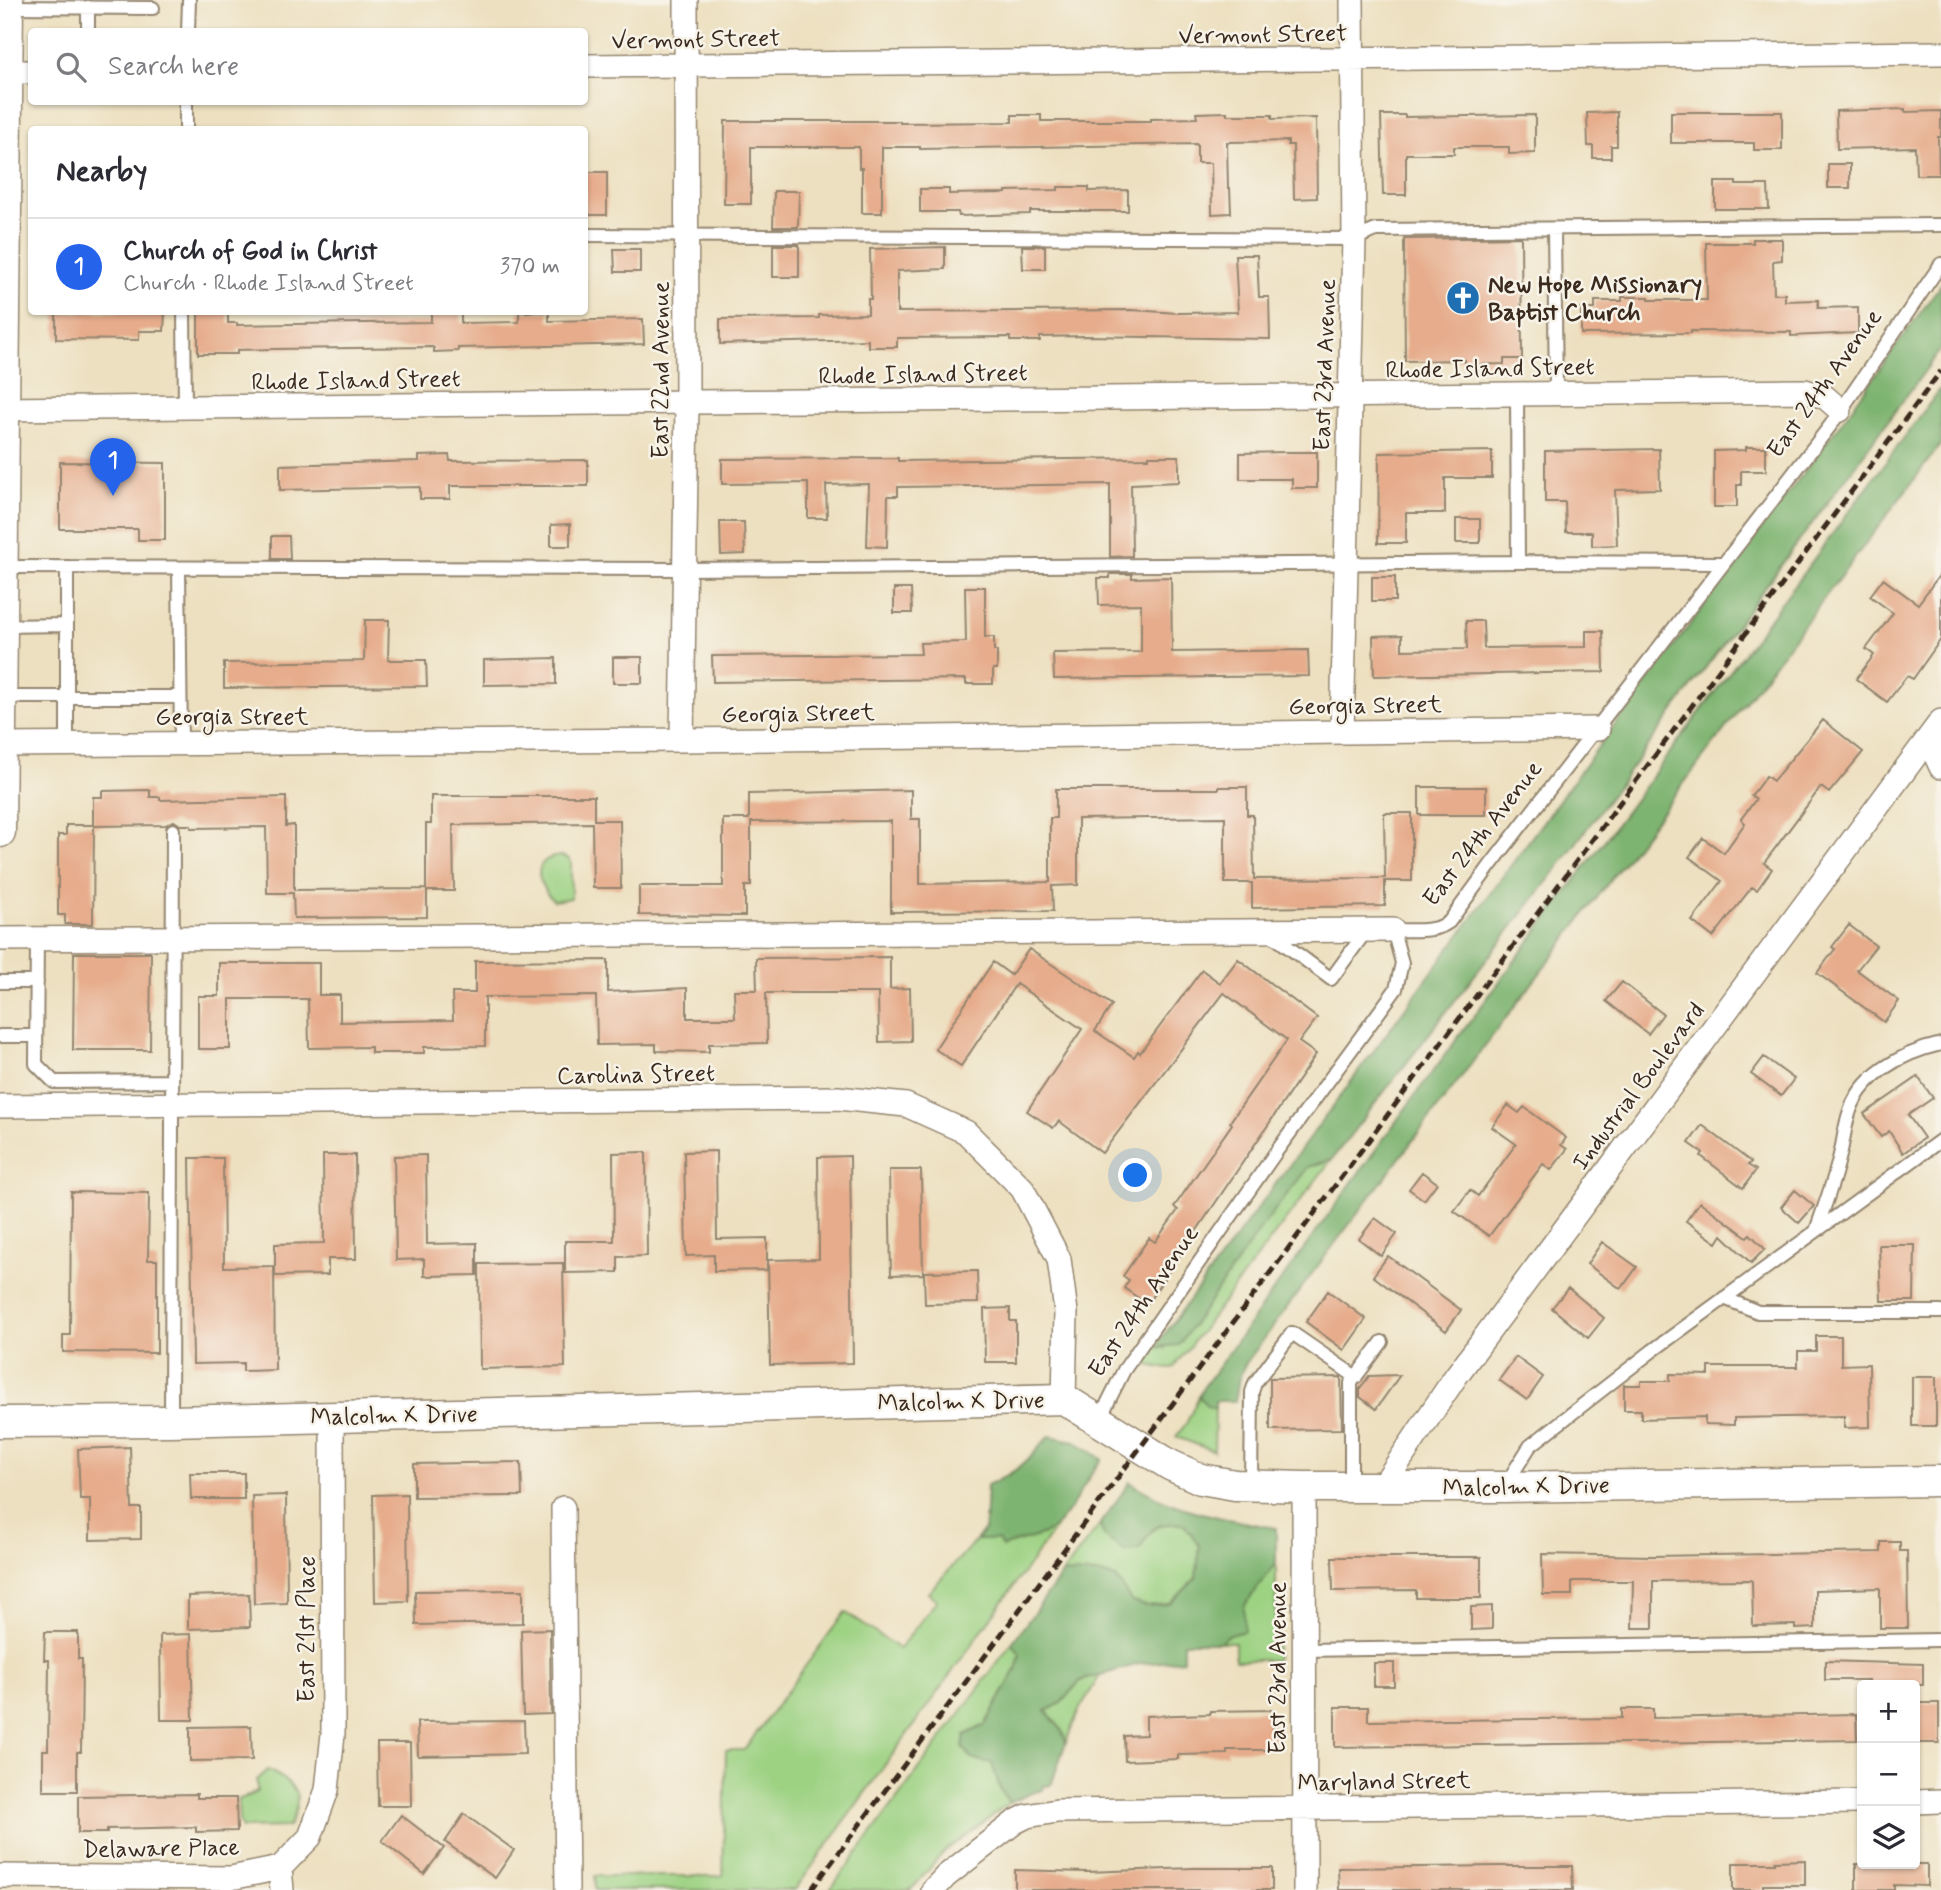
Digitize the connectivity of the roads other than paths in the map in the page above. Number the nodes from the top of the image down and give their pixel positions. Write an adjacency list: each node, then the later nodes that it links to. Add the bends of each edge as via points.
1 (189, 0): 10 (lane)
2 (686, 0): 13 (street, East 22nd Avenue)
3 (1352, 0): 12 (street, East 23rd Avenue)
4 (8, 4): 5 (lane); 15 (street)
5 (62, 4): 7 (lane)
6 (120, 4): 7 (lane); 8 (lane)
7 (88, 8): 9 (lane)
8 (153, 8)
9 (88, 28)
10 (188, 28)
11 (1941, 53): 12 (street, Vermont Street)
12 (1351, 59): 13 (street, Vermont Street); 22 (street, East 23rd Avenue)
13 (686, 65): 14 (street, Vermont Street); 20 (street, East 22nd Avenue)
14 (588, 66)
15 (13, 72): 30 (street)
16 (186, 105): 17 (lane)
17 (186, 126)
18 (1941, 225): 19 (lane)
19 (1553, 229): 22 (lane, via 1376,230); 25 (lane)
20 (685, 234): 21 (lane); 22 (lane); 28 (street, East 22nd Avenue)
21 (588, 235)
22 (1354, 239): 27 (street, East 23rd Avenue)
23 (1941, 264): 31 (lane, East 24th Avenue)
24 (184, 315): 29 (lane)
25 (1556, 393): 26 (street, Rhode Island Street); 31 (street, Rhode Island Street, via 1805,391 1825,397)
26 (1517, 394): 27 (street, Rhode Island Street); 32 (lane)
27 (1349, 395): 28 (street, Rhode Island Street); 34 (street, East 23rd Avenue)
28 (687, 403): 29 (street, Rhode Island Street); 37 (street, East 22nd Avenue)
29 (186, 407): 30 (street, Rhode Island Street)
30 (2, 409): 38 (street)
31 (1840, 410): 33 (lane, East 24th Avenue)
32 (1518, 562): 33 (lane); 34 (lane)
33 (1723, 563): 44 (lane, East 24th Avenue)
34 (1346, 564): 37 (lane); 46 (street, East 23rd Avenue)
35 (67, 567): 36 (lane); 38 (lane); 39 (lane)
36 (179, 568): 37 (lane); 41 (lane)
37 (684, 569): 47 (street, East 22nd Avenue)
38 (1, 574): 40 (street)
39 (67, 625): 40 (lane); 43 (lane)
40 (2, 626): 42 (street)
41 (180, 696): 43 (lane); 49 (lane)
42 (1, 697): 43 (lane); 50 (street)
43 (67, 697): 48 (lane)
44 (1598, 729): 46 (street, Georgia Street); 55 (lane, East 24th Avenue, via 1449,922 1429,930)
45 (1935, 730): 51 (street); 86 (street, Industrial Boulevard, via 1456,1376)
46 (1342, 732): 47 (street, Georgia Street)
47 (682, 740): 49 (street, Georgia Street)
48 (67, 743): 49 (street, Georgia Street); 50 (street, Georgia Street)
49 (181, 743)
50 (0, 745): 52 (street)
51 (1941, 767)
52 (0, 813): 54 (street)
53 (173, 830): 58 (lane)
54 (0, 832)
55 (1393, 930): 56 (street); 79 (lane, East 24th Avenue, via 1402,963 1396,989 1124,1370)
56 (1366, 931): 57 (street); 57 (lane, via 1331,979)
57 (1268, 932): 58 (street)
58 (172, 937): 60 (street); 68 (lane)
59 (0, 939): 60 (street)
60 (37, 939): 62 (lane)
61 (0, 982): 62 (lane)
62 (37, 982): 64 (lane)
63 (0, 1036): 64 (lane)
64 (36, 1037): 66 (lane, via 36,1065 54,1082)
65 (1941, 1044): 72 (lane, via 1885,1066 1857,1097)
66 (65, 1082): 67 (lane); 69 (lane)
67 (117, 1093): 68 (street, Carolina Street); 69 (street, Carolina Street)
68 (171, 1093): 77 (street, Carolina Street, via 838,1098 906,1105 966,1132 1022,1188 1059,1259 1066,1312); 80 (lane)
69 (65, 1105): 70 (street, Carolina Street)
70 (0, 1106)
71 (1941, 1140): 72 (lane)
72 (1816, 1232): 73 (lane)
73 (1724, 1298): 74 (lane, via 1758,1312); 87 (lane, via 1530,1446)
74 (1941, 1312)
75 (1382, 1342): 76 (lane)
76 (1356, 1377): 83 (lane, via 1292,1333 1252,1392); 85 (lane, via 1351,1383)
77 (1063, 1399): 78 (street, Malcolm X Drive); 79 (street, Malcolm X Drive)
78 (332, 1417): 80 (street, Malcolm X Drive); 95 (street, East 21st Place, via 333,1734 327,1790)
79 (1099, 1420): 83 (street, Malcolm X Drive, via 1187,1473 1216,1483)
80 (171, 1421): 81 (street, Malcolm X Drive)
81 (0, 1422)
82 (1941, 1481): 87 (street, Malcolm X Drive)
83 (1251, 1486): 84 (street, Malcolm X Drive)
84 (1304, 1487): 85 (street, Malcolm X Drive); 90 (street, East 23rd Avenue)
85 (1352, 1487): 86 (street, Malcolm X Drive)
86 (1382, 1487): 87 (street, Malcolm X Drive)
87 (1503, 1487)
88 (563, 1508): 98 (street)
89 (1941, 1640): 90 (lane)
90 (1303, 1650): 94 (street, East 23rd Avenue)
91 (1941, 1801): 93 (street)
92 (1857, 1802): 94 (street, Maryland Street)
93 (1920, 1802)
94 (1304, 1808): 99 (street, Maryland Street, via 1042,1812 1002,1830); 100 (street, East 23rd Avenue)
95 (310, 1837): 97 (street, Delaware Place)
96 (0, 1876): 97 (street, Delaware Place)
97 (281, 1879)
98 (567, 1890)
99 (933, 1890)
100 (1305, 1890)

